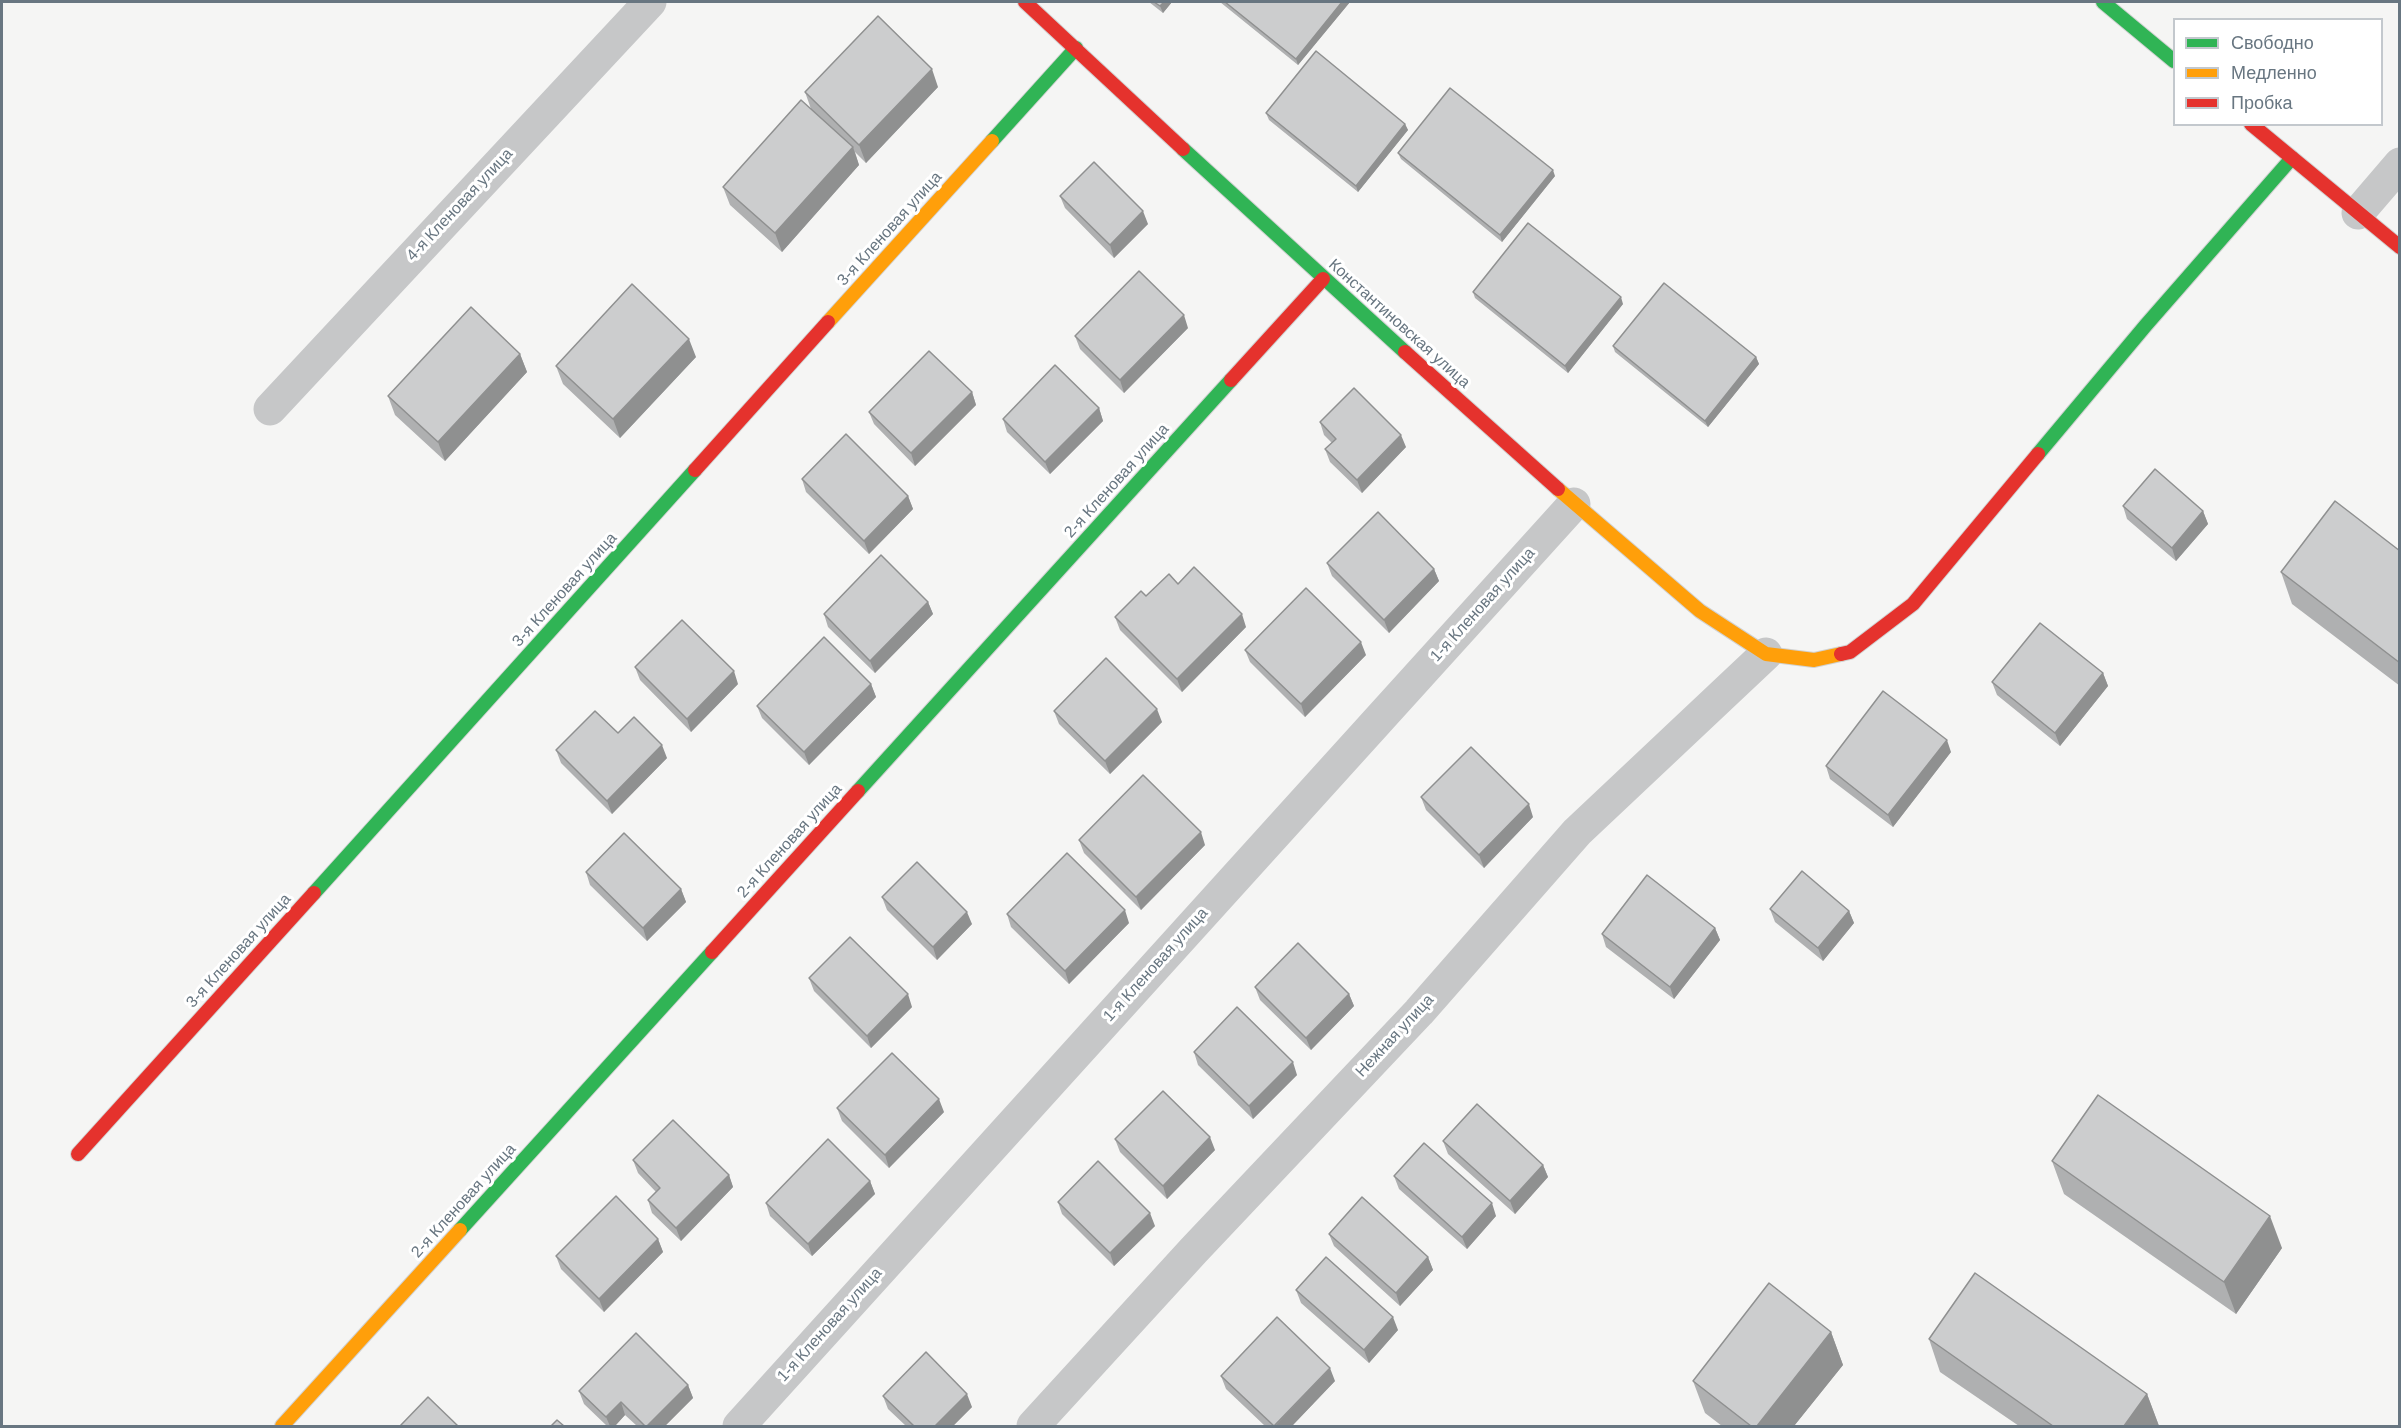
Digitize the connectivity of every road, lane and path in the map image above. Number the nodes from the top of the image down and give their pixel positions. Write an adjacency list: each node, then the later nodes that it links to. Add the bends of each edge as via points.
1 (650, 2): 12 (street, 4-я Кленовая улица)
2 (1025, 2): 4 (street, Константиновская улица)
3 (2103, 2): 5 (street)
4 (1076, 48): 11 (street, Константиновская улица); 15 (street, 3-я Кленовая улица)
5 (2173, 59)
6 (2253, 126): 7 (street)
7 (2292, 158): 9 (street); 14 (street, via 2146,325 1913,604 1850,652 1814,660)
8 (2400, 164): 9 (street)
9 (2358, 213): 10 (street)
10 (2400, 247)
11 (1323, 279): 13 (street, Константиновская улица); 16 (street, 2-я Кленовая улица)
12 (270, 409)
13 (1574, 504): 14 (street, Константиновская улица, via 1700,611); 17 (street, 1-я Кленовая улица)
14 (1766, 654): 18 (street, Нежная улица, via 1578,832 1419,1012)
15 (78, 1154)
16 (282, 1426)
17 (739, 1426)
18 (1033, 1426)

